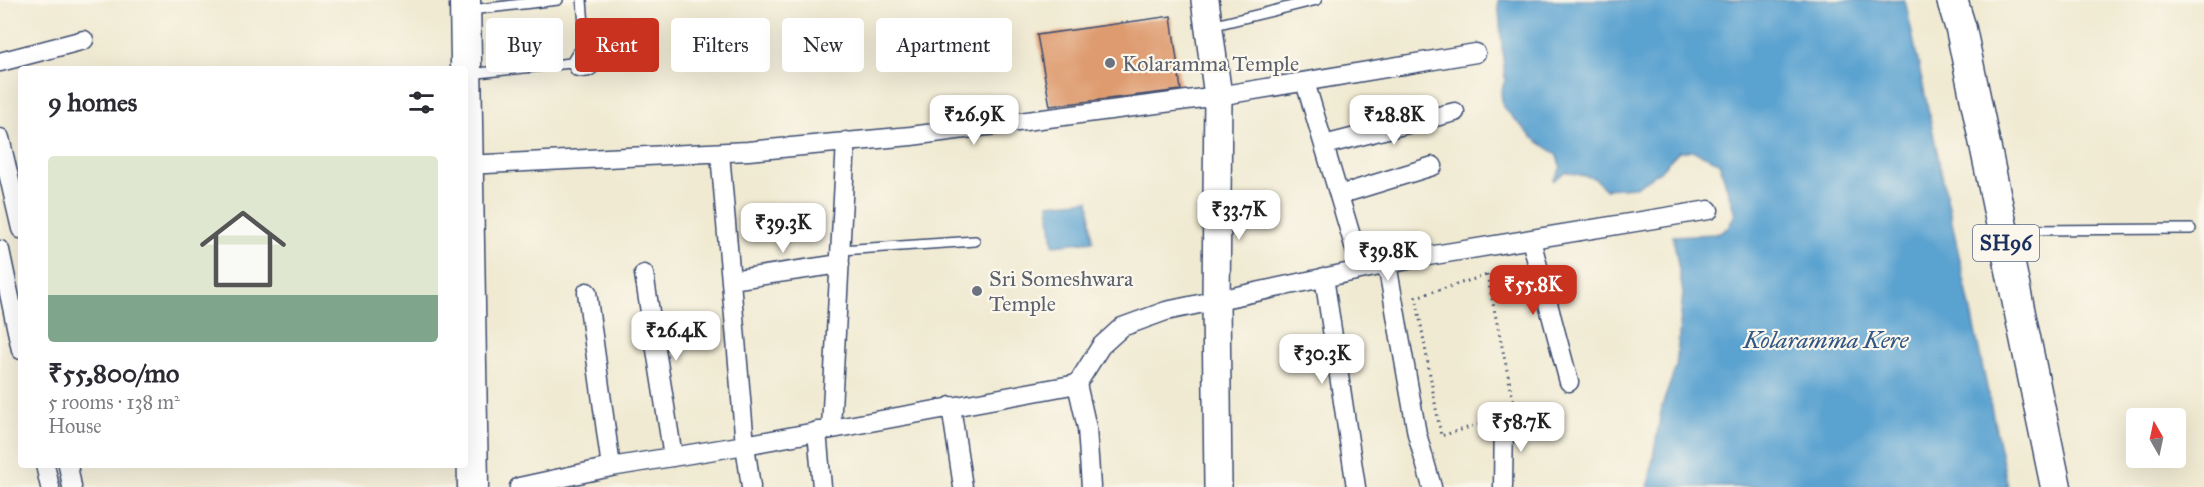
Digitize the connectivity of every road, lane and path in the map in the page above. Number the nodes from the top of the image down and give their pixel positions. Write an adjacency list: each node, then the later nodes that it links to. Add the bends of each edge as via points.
1 (558, 0): 6 (lane)
2 (582, 0): 7 (lane)
3 (1205, 0): 8 (street)
4 (1317, 0): 8 (lane)
5 (1952, 0): 31 (main road, SH96, via 1962,29)
6 (465, 5): 14 (main road)
7 (583, 18)
8 (1209, 26): 18 (street)
9 (84, 40): 12 (street)
10 (1476, 53): 17 (street)
11 (575, 56): 13 (lane)
12 (0, 62)
13 (571, 63): 15 (lane); 16 (lane)
14 (465, 66)
15 (575, 69)
16 (468, 75)
17 (1305, 82): 18 (street); 22 (street)
18 (1218, 96): 21 (street); 43 (street)
19 (1455, 112): 22 (street)
20 (0, 138): 26 (street)
21 (846, 141): 23 (street); 36 (street)
22 (1324, 145): 27 (street)
23 (720, 153): 24 (street); 41 (street)
24 (468, 165)
25 (1433, 166): 27 (street)
26 (10, 176): 29 (street)
27 (1339, 195): 38 (street)
28 (1709, 210): 32 (street)
29 (18, 215)
30 (2191, 229): 31 (lane)
31 (2003, 230): 67 (main road, SH96)
32 (1531, 240): 37 (street); 45 (street)
33 (975, 241): 36 (lane)
34 (0, 250): 44 (street)
35 (468, 257): 57 (main road)
36 (840, 257): 41 (street); 49 (street)
37 (1388, 264): 38 (street); 65 (street, via 1416,434)
38 (1361, 269): 40 (street)
39 (644, 274): 51 (street)
40 (1324, 277): 43 (street); 64 (street)
41 (732, 280): 50 (street)
42 (587, 292): 52 (street)
43 (1216, 301): 46 (street, via 1166,311 1122,327 1101,346); 63 (street)
44 (18, 336)
45 (1569, 382)
46 (1077, 384): 47 (street); 62 (street, via 1087,428)
47 (951, 406): 49 (street); 61 (street)
48 (1504, 418): 48 (path, via 1441,436 1416,297 1487,275 1516,413); 66 (street)
49 (824, 429): 50 (street); 60 (street)
50 (745, 445): 51 (street); 59 (street)
51 (673, 457): 52 (street)
52 (611, 467): 58 (street)
53 (46, 468): 55 (street)
54 (69, 468): 56 (street)
55 (50, 487)
56 (72, 487)
57 (473, 487)
58 (519, 487)
59 (751, 487)
60 (822, 487)
61 (963, 487)
62 (1091, 487)
63 (1218, 487)
64 (1356, 487)
65 (1432, 487)
66 (1503, 487)
67 (2056, 487)

